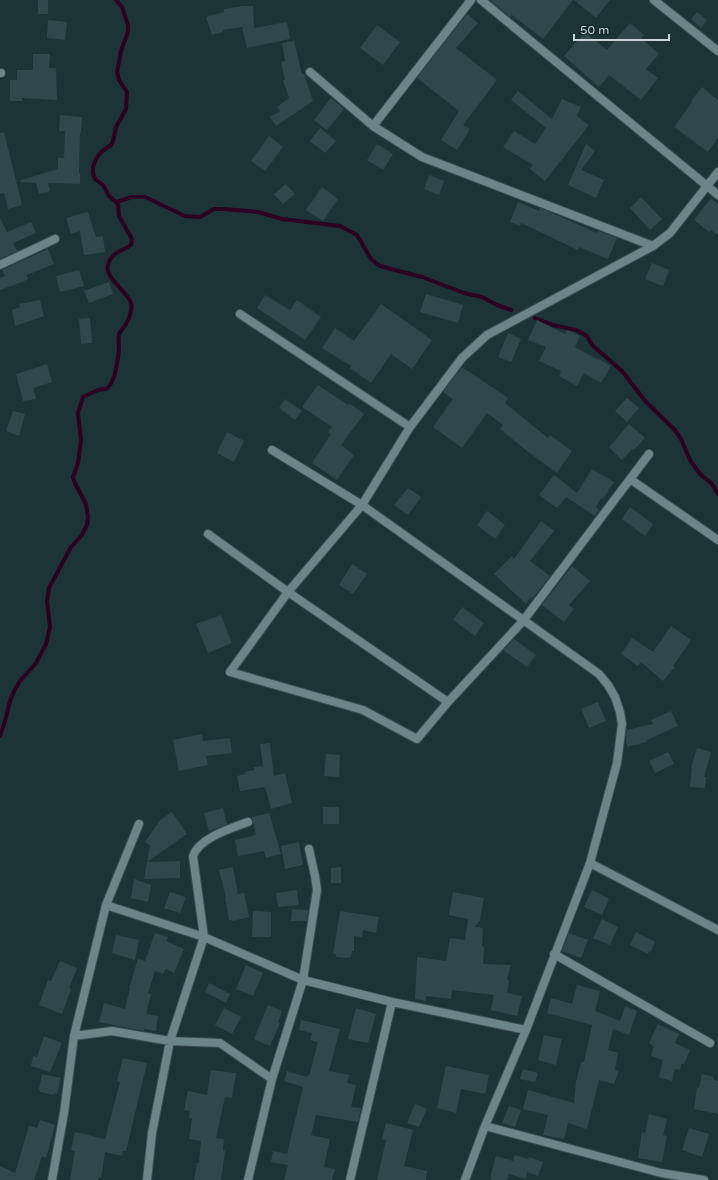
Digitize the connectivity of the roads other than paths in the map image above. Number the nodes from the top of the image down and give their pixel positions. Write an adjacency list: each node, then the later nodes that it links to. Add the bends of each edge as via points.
1 (471, 0): 6 (street)
2 (481, 0): 8 (street)
3 (654, 0): 4 (street)
4 (718, 51)
5 (310, 72): 6 (street)
6 (373, 126): 11 (street, via 422,157)
7 (718, 172): 8 (street)
8 (707, 186): 9 (street); 11 (street, via 670,233)
9 (718, 195)
10 (55, 239): 12 (street)
11 (653, 246): 14 (street, via 488,336 462,358)
12 (0, 265)
13 (240, 314): 14 (street)
14 (410, 427): 18 (street)
15 (272, 450): 18 (street)
16 (649, 454): 17 (street)
17 (630, 479): 20 (street); 22 (street)
18 (362, 505): 21 (street); 22 (street)
19 (208, 534): 21 (street)
20 (718, 540)
21 (288, 592): 23 (street); 23 (street, via 230,672 363,710 417,738)
22 (523, 621): 23 (street); 27 (street, via 599,674 608,685 620,712 622,724 617,763)
23 (448, 702)
24 (248, 822): 30 (street, via 229,828 195,851 193,860)
25 (139, 824): 28 (street)
26 (309, 848): 32 (street, via 317,890)
27 (590, 863): 29 (street); 31 (street)
28 (106, 905): 30 (street); 35 (street)
29 (718, 930)
30 (204, 937): 32 (street); 36 (street)
31 (554, 954): 34 (street); 37 (street)
32 (303, 980): 33 (street); 38 (street)
33 (392, 1002): 34 (street); 44 (street)
34 (526, 1030): 39 (street)
35 (74, 1036): 36 (street, via 112,1031); 41 (street)
36 (170, 1041): 38 (street, via 220,1043); 42 (street, via 152,1133)
37 (710, 1043)
38 (272, 1079): 43 (street)
39 (485, 1126): 40 (street); 45 (street)
40 (659, 1176): 46 (street)
41 (52, 1180)
42 (147, 1180)
43 (248, 1180)
44 (350, 1180)
45 (465, 1180)
46 (704, 1180)

